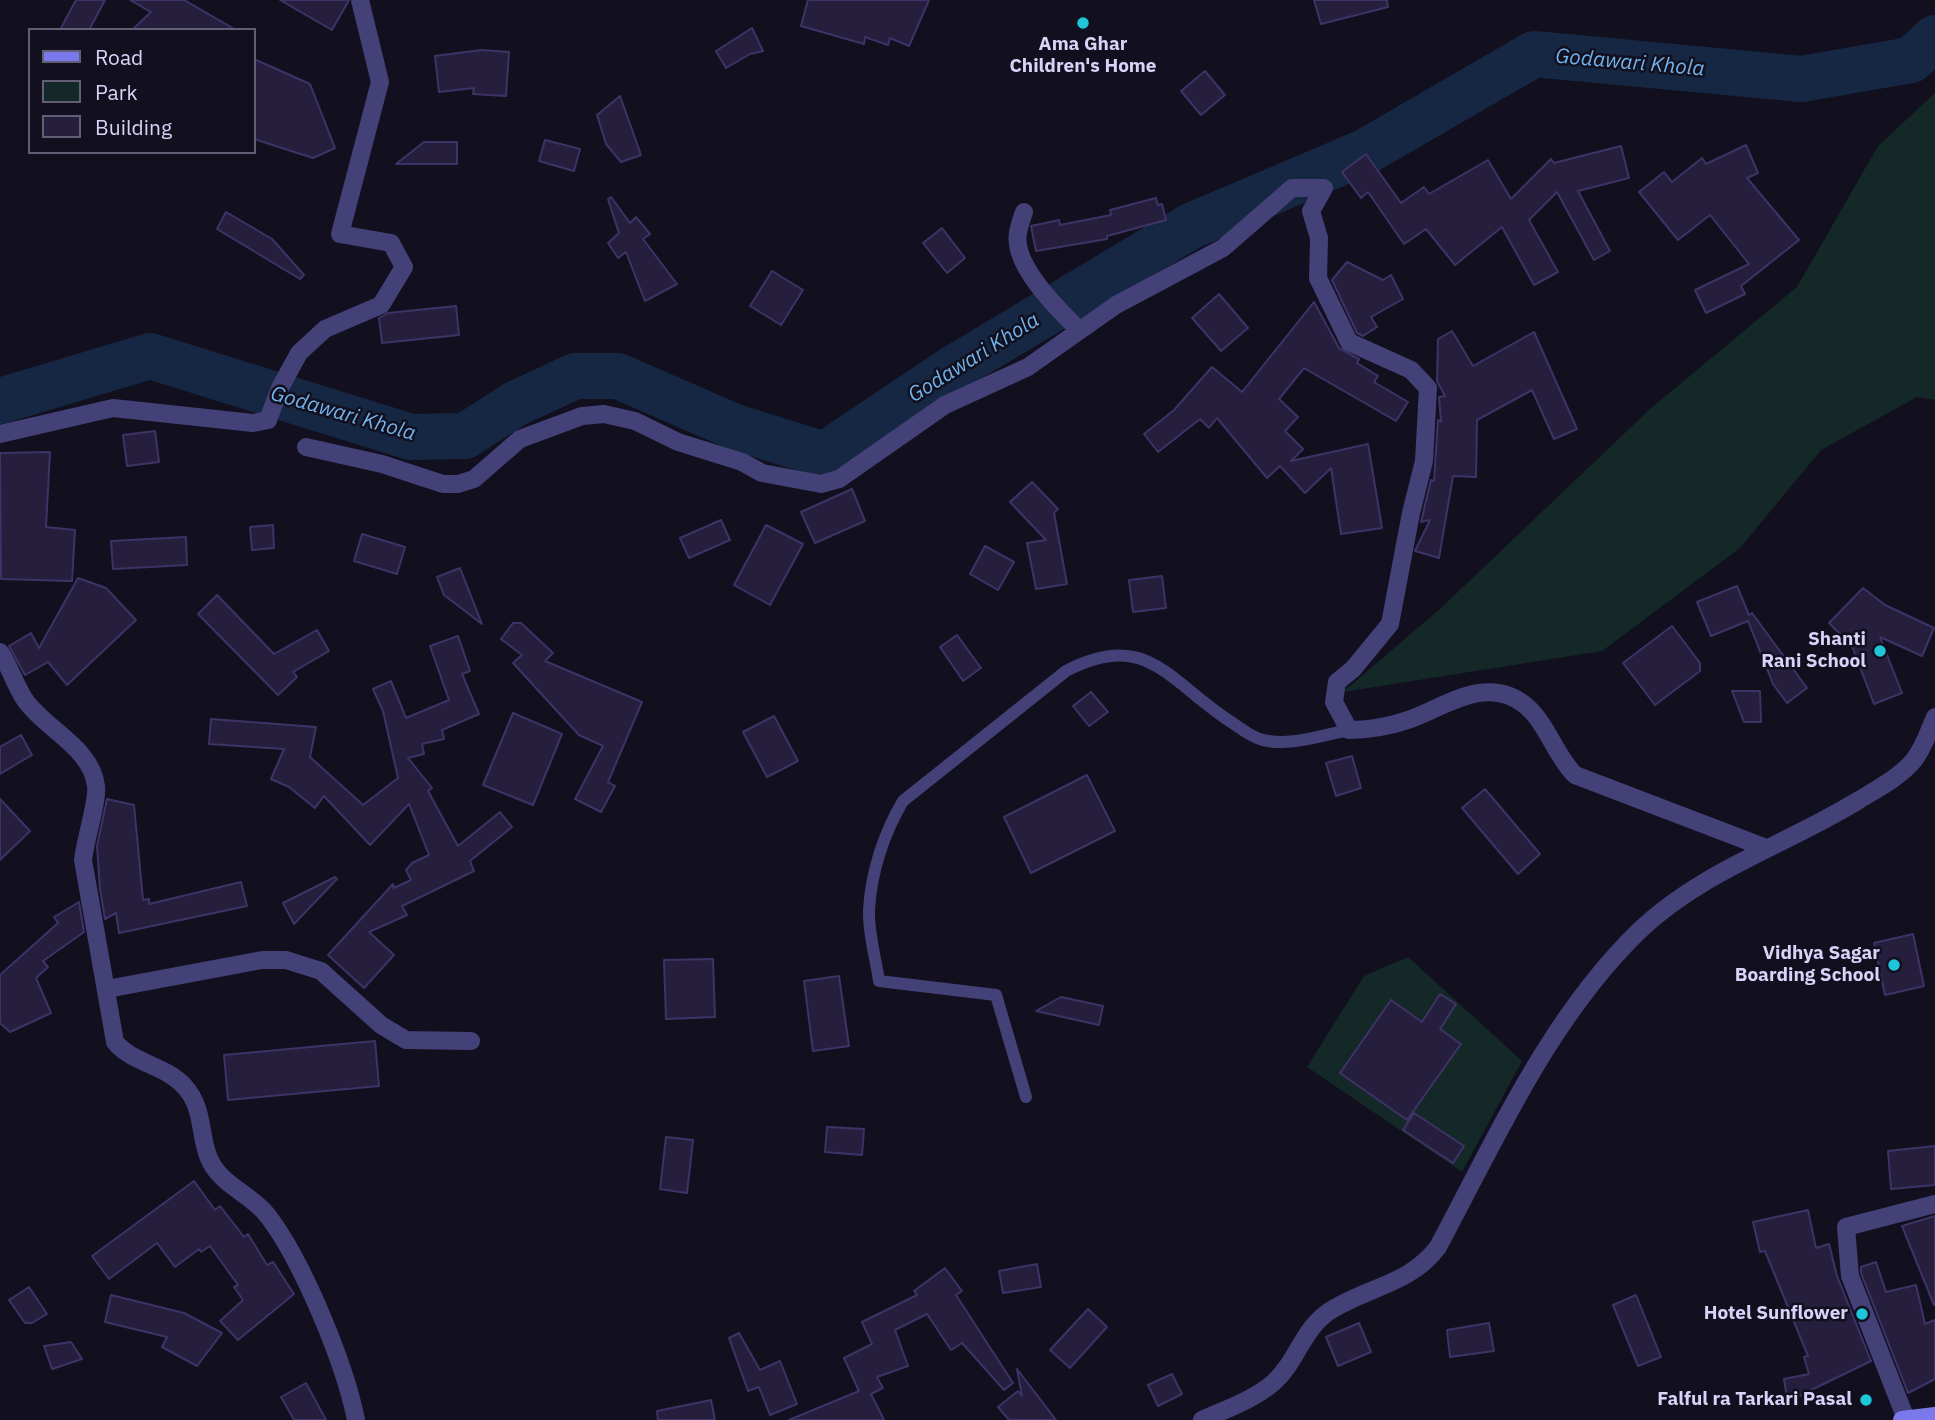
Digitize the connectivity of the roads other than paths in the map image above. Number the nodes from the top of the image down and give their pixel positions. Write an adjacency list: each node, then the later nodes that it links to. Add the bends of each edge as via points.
1 (360, 0): 4 (street, via 380,82 340,234 391,243 404,267 381,306 325,329 299,353 268,420 253,423 113,408)
2 (1024, 212): 3 (street, via 1017,236 1038,288)
3 (1079, 330): 5 (street, via 1028,367 944,405 839,479 821,484 762,473 742,461 678,442 635,421 604,414 582,415 520,439 474,479 457,484); 8 (street, via 1223,248 1292,188 1324,188 1311,211 1319,238 1318,278 1349,342 1411,370 1428,388 1424,461 1390,624 1338,682 1334,702)
4 (0, 434)
5 (306, 447)
6 (0, 652): 11 (street, via 25,701 93,772 97,795 83,860)
7 (1935, 717): 9 (street)
8 (1349, 730): 10 (street, via 1407,720 1480,691 1503,694 1534,714 1562,762 1575,775); 13 (lane, via 1278,742 1258,739 1154,663 1117,653 1092,657 1066,671 903,801 882,843 869,911 880,981 996,995)
9 (1929, 749): 10 (street, via 1891,780 1816,826)
10 (1766, 848): 17 (street, via 1698,885 1642,929 1570,1010 1424,1265 1334,1308 1312,1325 1275,1382)
11 (107, 989): 12 (street, via 262,960 286,960 321,971 381,1025 405,1040); 16 (street, via 114,1042 187,1089 200,1113 213,1166 256,1203 289,1248 314,1300)
12 (471, 1041)
13 (1026, 1097)
14 (1935, 1204): 18 (street, via 1846,1227 1850,1276)
15 (1935, 1416): 18 (street)
16 (356, 1420)
17 (1202, 1420)
18 (1904, 1420)

